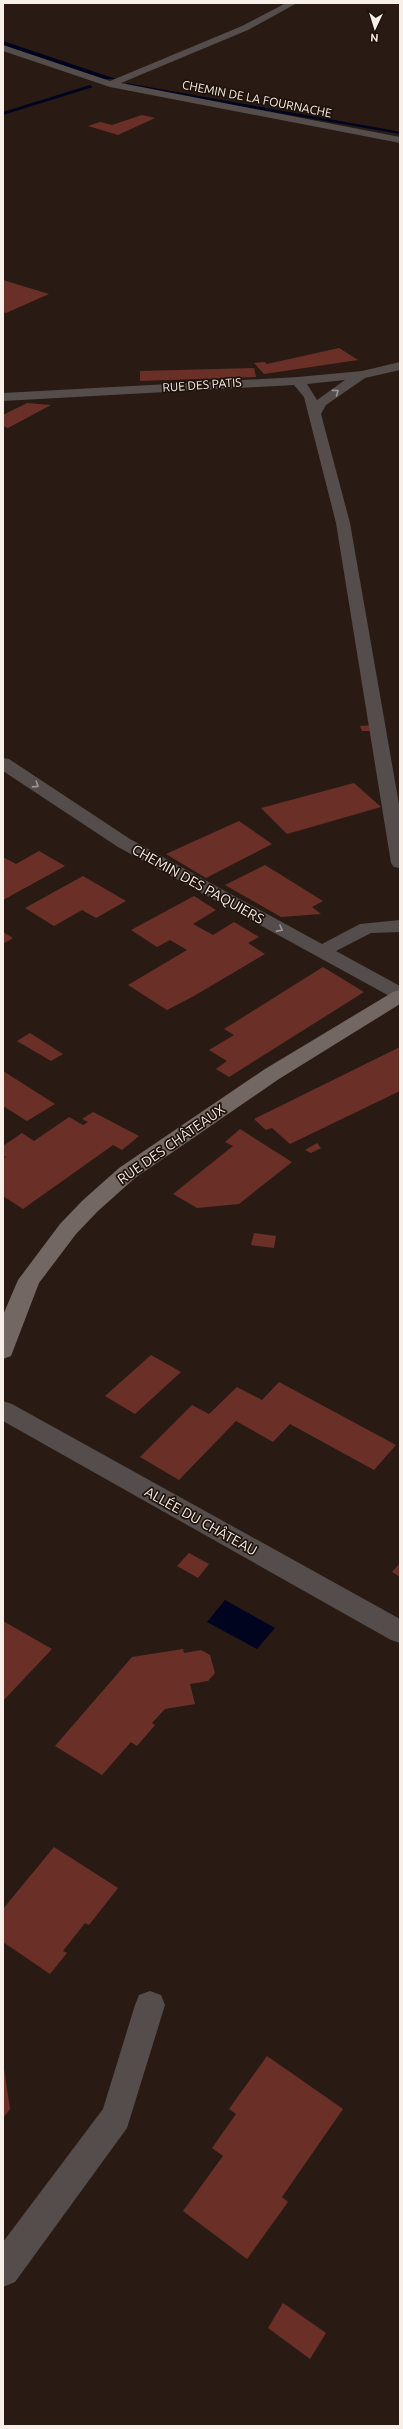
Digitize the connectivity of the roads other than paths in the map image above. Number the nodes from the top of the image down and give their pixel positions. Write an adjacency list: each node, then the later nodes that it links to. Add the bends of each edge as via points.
1 (293, 3): 3 (street, via 245,28)
2 (3, 48): 3 (street, CHEMIN DE LA FOURNACHE)
3 (110, 84): 4 (street, CHEMIN DE LA FOURNACHE)
4 (400, 140)
5 (400, 366): 6 (street, RUE DES PATIS)
6 (362, 375): 7 (street, RUE DES PATIS); 12 (street, one-way to 6, via 321,403)
7 (298, 381): 8 (street, RUE DES PATIS); 12 (street, via 310,397)
8 (250, 382): 9 (street); 10 (street, RUE DES PATIS)
9 (284, 395)
10 (3, 397)
11 (298, 400): 12 (street)
12 (315, 414): 14 (street, via 343,523)
13 (3, 763): 16 (street, CHEMIN DES PAQUIERS, one-way to 16, via 124,842)
14 (400, 863)
15 (400, 926): 16 (street, via 367,928)
16 (322, 951): 17 (street, CHEMIN DES PAQUIERS)
17 (400, 995): 18 (street, RUE DES CHÂTEAUX, via 272,1074 127,1173 90,1206 68,1229 30,1280 7,1334)
18 (3, 1350)
19 (3, 1410): 20 (street, ALLÉE DU CHÂTEAU)
20 (400, 1632)
21 (150, 2004): 22 (street, via 116,2117)
22 (3, 2270)

